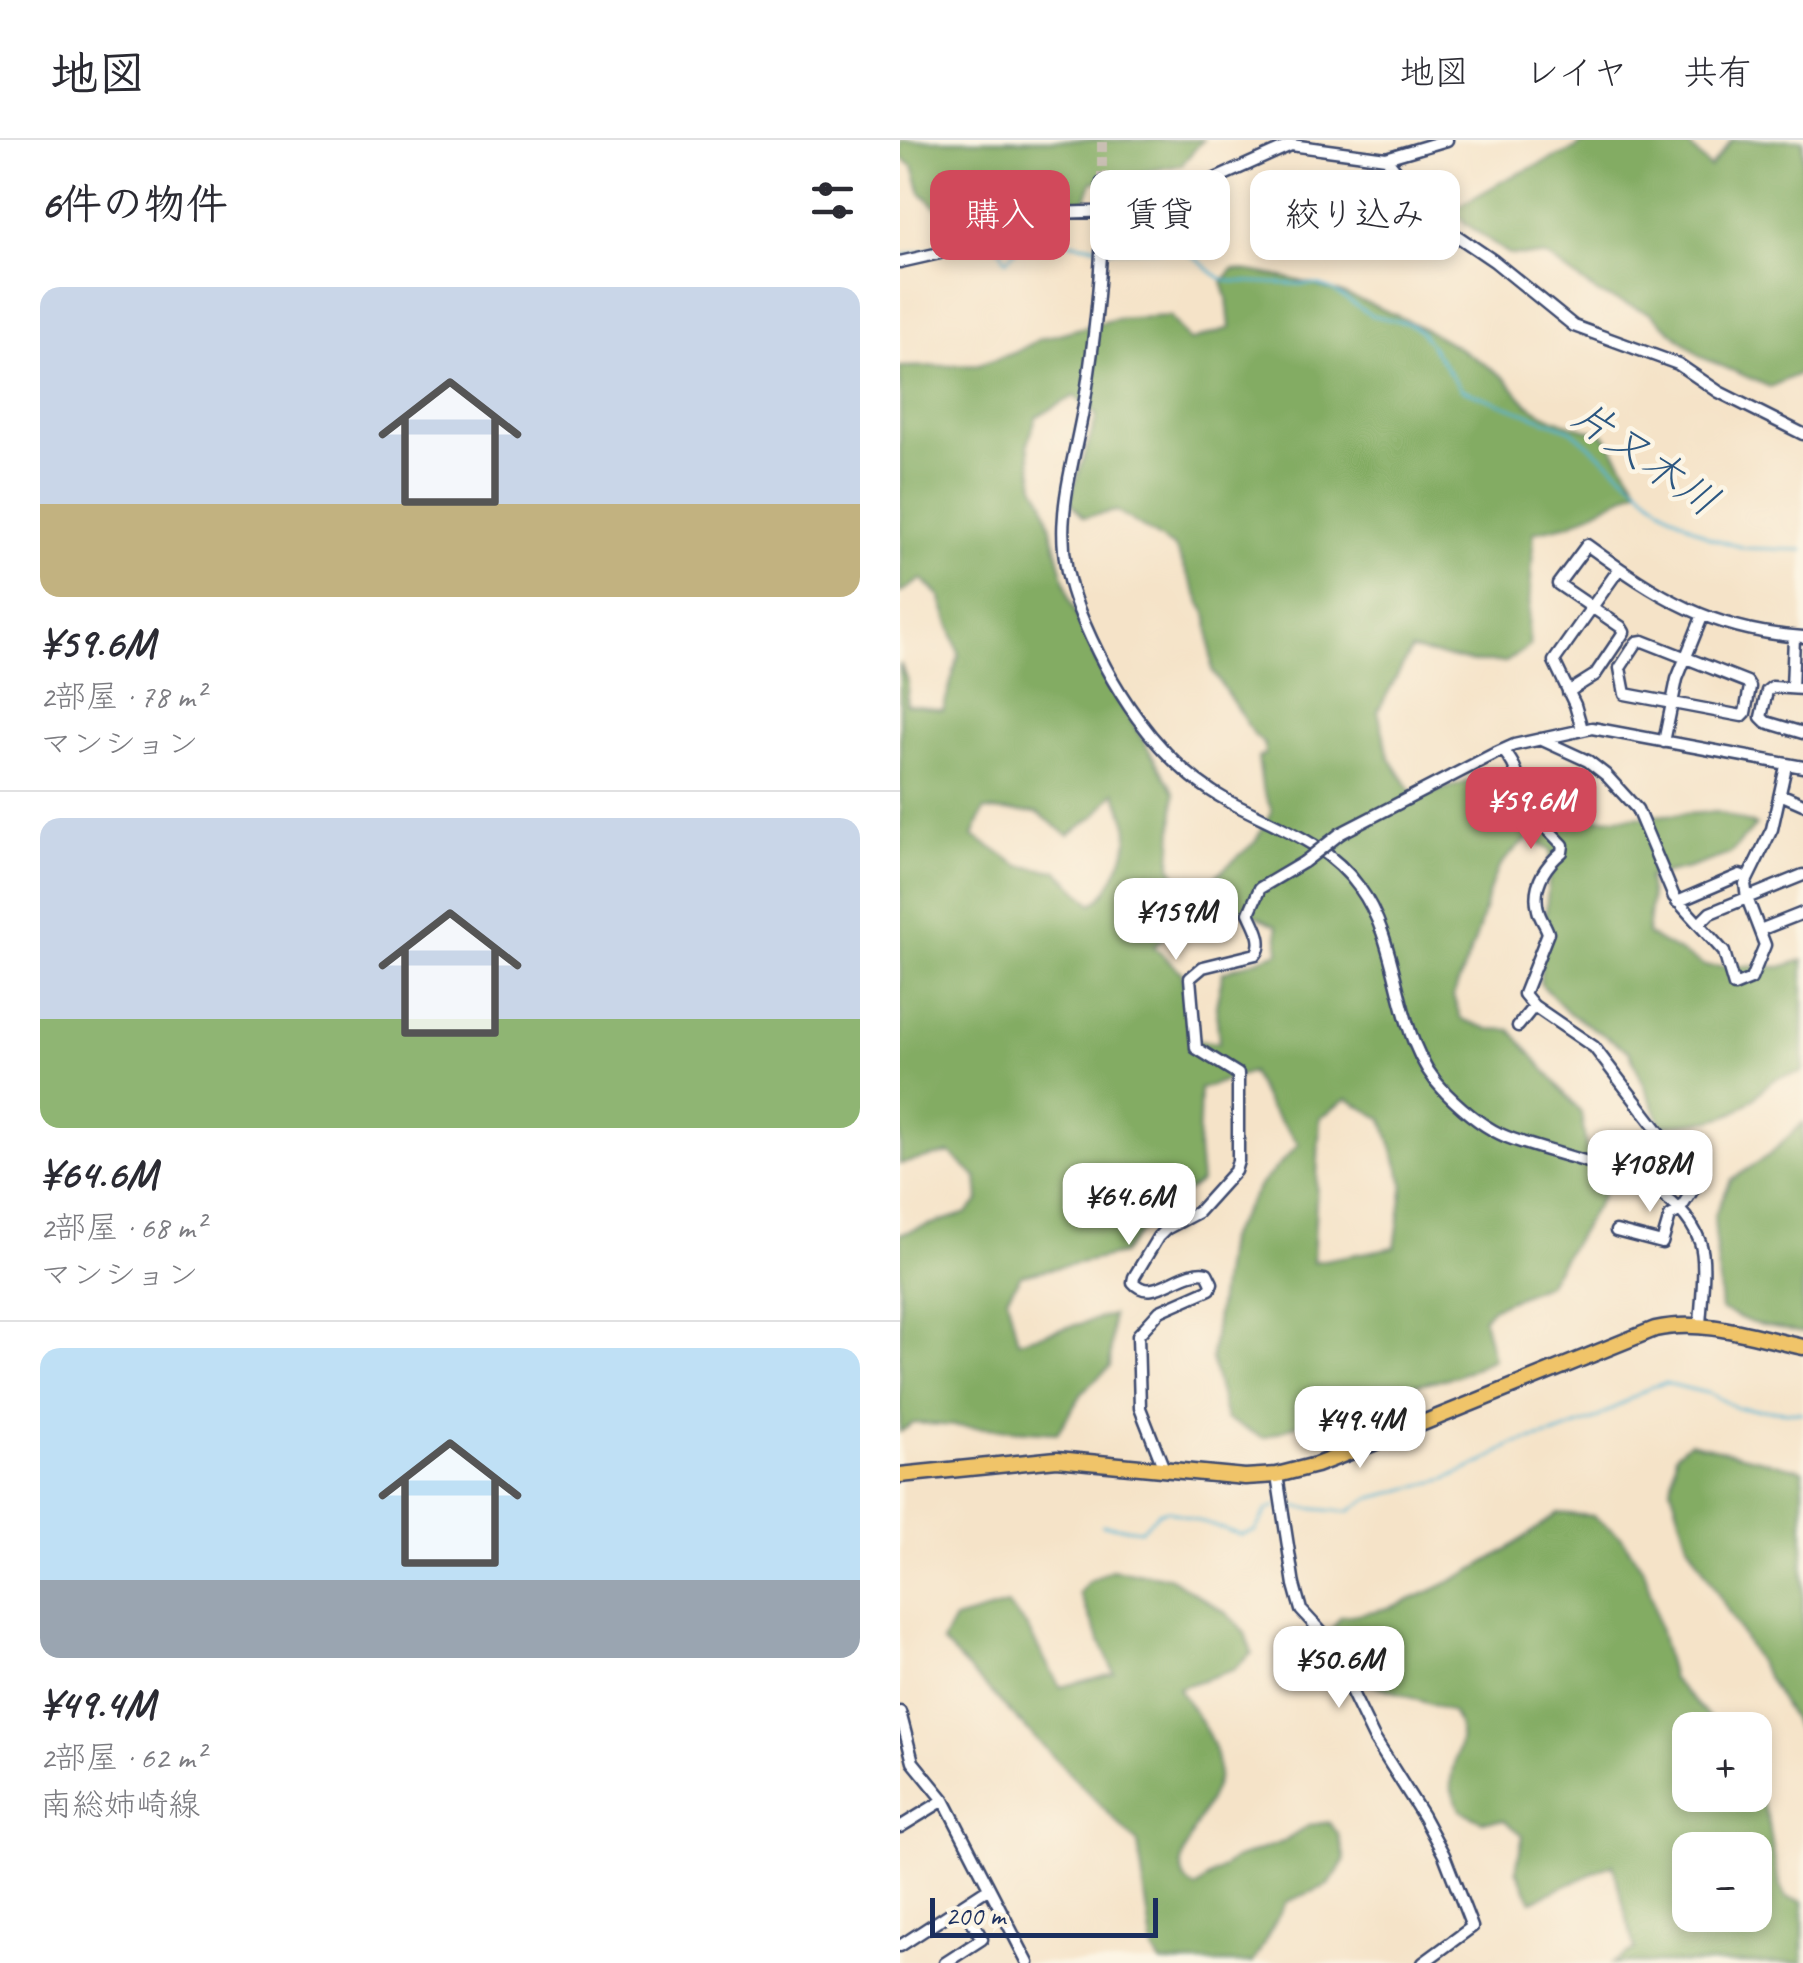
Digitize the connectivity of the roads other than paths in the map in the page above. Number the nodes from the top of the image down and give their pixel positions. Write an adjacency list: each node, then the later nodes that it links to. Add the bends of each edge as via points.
1 (1447, 140): 2 (street)
2 (1386, 158): 3 (street, via 1291,144); 7 (street, via 1438,223 1574,326 1678,364)
3 (1230, 172)
4 (1090, 211): 6 (street, via 1052,214 962,248)
5 (1102, 260): 34 (street, via 1085,398 1062,501 1062,550 1078,608 1110,672 1178,767 1228,801 1316,844 1358,884 1376,912 1409,1030 1428,1071 1470,1116 1504,1136 1622,1175 1659,1192)
6 (900, 262)
7 (1803, 434)
8 (1619, 568): 9 (street); 9 (street, via 1587,545 1558,584); 10 (street)
9 (1592, 607): 14 (street, via 1554,662); 14 (street, via 1624,632 1594,674)
10 (1702, 617): 11 (street); 12 (street)
11 (1798, 637): 13 (street)
12 (1685, 658): 15 (street); 15 (street, via 1643,641 1620,668 1626,694); 15 (street, via 1747,682 1744,713)
13 (1798, 688): 17 (street, via 1766,691 1761,717)
14 (1568, 692): 16 (street)
15 (1671, 703): 19 (street)
16 (1582, 728): 18 (street); 19 (street)
17 (1803, 734)
18 (1540, 739): 20 (street); 28 (street, via 1588,762 1632,804)
19 (1664, 742): 21 (street)
20 (1503, 750): 32 (street, via 1519,772 1503,818 1533,814 1563,845 1536,894 1548,933 1524,994); 38 (street, bridge, via 1341,833 1260,888 1249,913 1259,940 1256,954 1212,964 1190,978 1196,1048 1238,1074 1238,1162 1198,1212 1158,1237 1132,1282 1147,1291 1196,1271 1212,1284 1160,1311 1138,1335 1140,1408)
21 (1786, 766): 22 (street); 23 (street)
22 (1803, 767)
23 (1780, 794): 24 (street); 26 (street)
24 (1803, 804)
25 (1803, 875): 27 (street)
26 (1747, 878): 27 (street); 28 (street, via 1740,874)
27 (1747, 898): 30 (street); 31 (street)
28 (1677, 902): 30 (street)
29 (1803, 912): 31 (street)
30 (1698, 924): 31 (street, via 1724,952 1734,986 1751,980 1766,945)
31 (1760, 930)
32 (1534, 1006): 33 (street); 34 (street, via 1594,1047 1694,1176 1696,1185)
33 (1518, 1026)
34 (1680, 1211): 35 (street, via 1670,1216 1662,1243); 36 (street, via 1702,1246)
35 (1616, 1231)
36 (1700, 1325): 37 (main road); 40 (main road, via 1656,1329)
37 (1803, 1347)
38 (1164, 1469): 39 (main road, via 1057,1460); 40 (main road)
39 (900, 1475)
40 (1277, 1475): 50 (street, via 1301,1610 1324,1636 1374,1738 1423,1816 1472,1926)
41 (900, 1712): 42 (street)
42 (904, 1745): 43 (street)
43 (944, 1800): 44 (street); 45 (street)
44 (900, 1827)
45 (989, 1888): 46 (street); 49 (street, via 1000,1897)
46 (963, 1905): 47 (street); 48 (street, via 982,1939)
47 (900, 1946)
48 (944, 1963)
49 (1028, 1963)
50 (1423, 1963)

